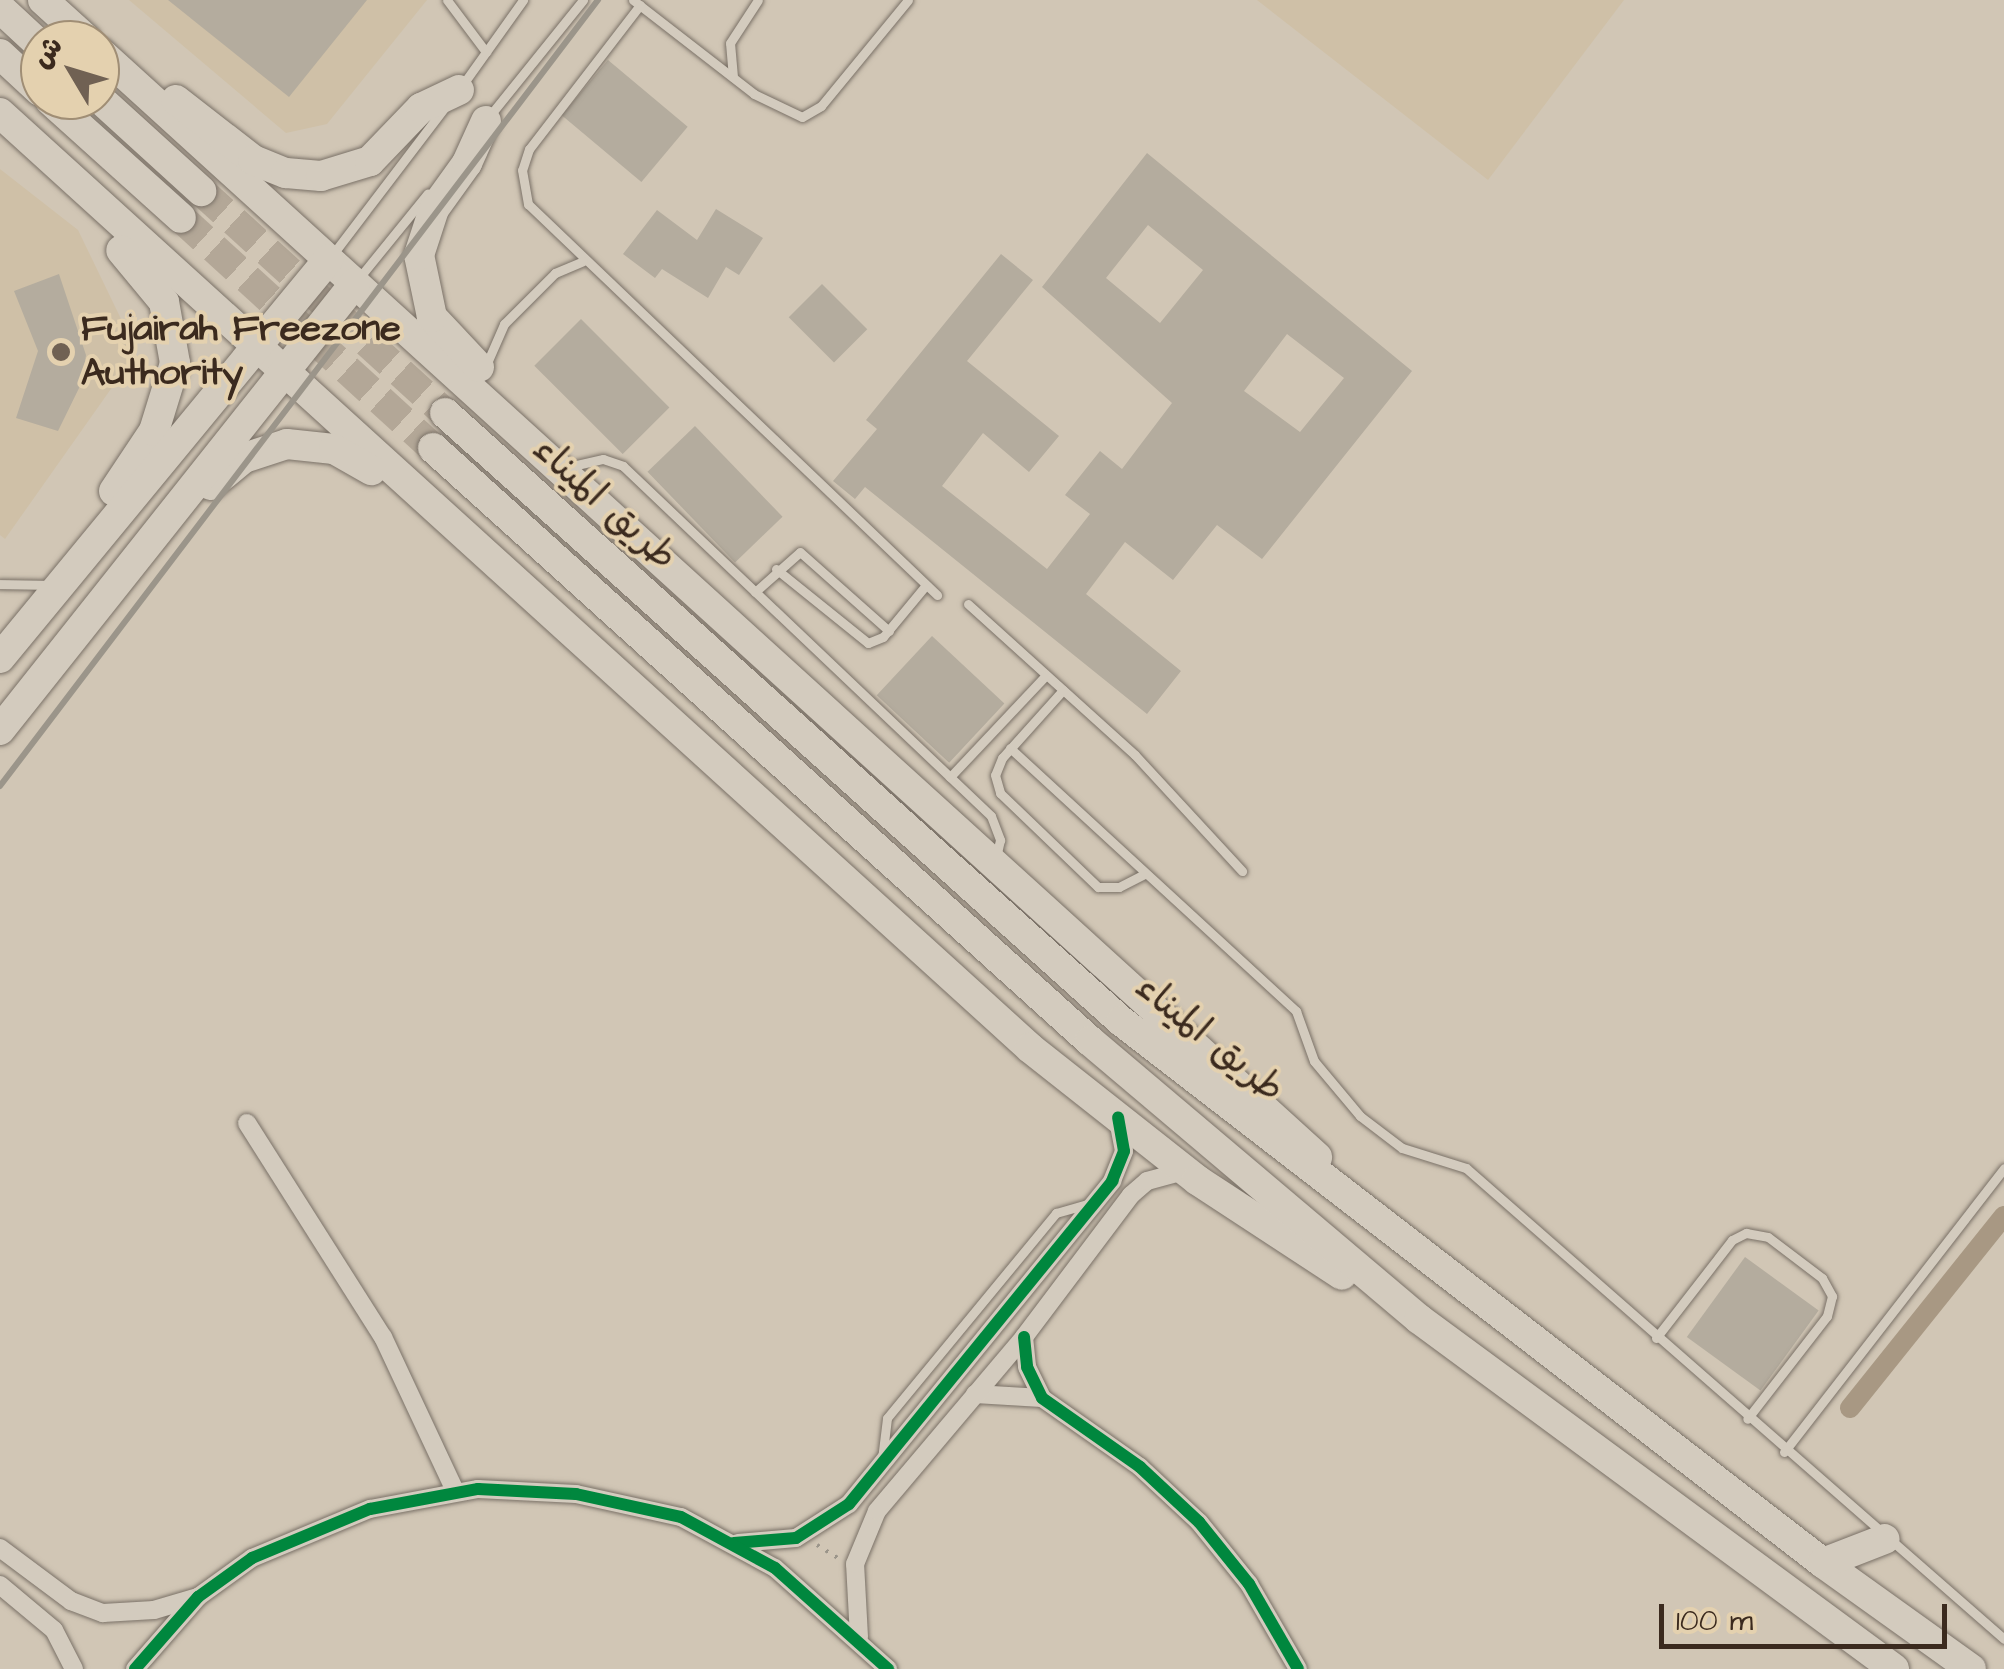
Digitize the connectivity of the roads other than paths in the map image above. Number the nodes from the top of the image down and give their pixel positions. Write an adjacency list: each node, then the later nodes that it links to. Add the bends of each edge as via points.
1 (43, 0): 9 (highway)
2 (447, 0): 11 (lane)
3 (524, 0): 11 (lane)
4 (583, 0): 21 (lane)
5 (758, 0): 15 (lane, via 730,43)
6 (908, 0): 15 (lane, via 821,106 802,117 786,114)
7 (637, 3): 15 (lane); 26 (lane, via 530,149 522,170 528,204)
8 (0, 8): 10 (highway)
9 (65, 20)
10 (20, 26)
11 (486, 52): 17 (lane)
12 (0, 54): 14 (highway)
13 (120, 70): 16 (highway)
14 (20, 72)
15 (732, 77)
16 (139, 88): 17 (highway, via 183,103 254,160 303,176 338,174 370,160 422,108); 25 (highway)
17 (459, 90): 25 (lane)
18 (0, 113): 22 (highway)
19 (120, 117): 23 (highway)
20 (72, 120): 24 (highway)
21 (486, 121): 27 (lane); 30 (highway, via 427,223 419,271 441,331)
22 (58, 166): 28 (highway); 37 (highway, via 76,206 156,288 176,347 160,415 110,499)
23 (201, 192)
24 (180, 218)
25 (328, 260): 27 (highway); 28 (highway)
26 (583, 262): 30 (lane, via 555,274 504,324 490,346); 40 (lane)
27 (355, 284): 29 (highway); 32 (highway)
28 (258, 348): 29 (highway); 37 (highway)
29 (284, 372): 35 (highway); 36 (highway)
30 (488, 376): 32 (highway, via 508,398)
31 (444, 413): 59 (highway, طريق الميناء, via 1051,962)
32 (527, 439): 34 (highway)
33 (433, 448): 60 (highway, طريق الميناء, via 1076,1028)
34 (560, 469): 42 (lane, via 617,462); 52 (highway)
35 (162, 524): 36 (highway, via 244,458 303,444 348,454); 49 (highway)
36 (455, 528): 55 (highway, via 852,890)
37 (97, 536): 41 (highway)
38 (776, 568): 42 (lane); 45 (lane, via 863,642 874,643); 45 (lane, via 803,553)
39 (0, 584): 41 (lane)
40 (926, 585): 43 (lane); 45 (lane)
41 (58, 586): 46 (highway)
42 (755, 592): 51 (lane)
43 (937, 595)
44 (968, 604): 47 (lane)
45 (889, 631)
46 (0, 658)
47 (1046, 675): 48 (lane); 51 (lane)
48 (1063, 690): 50 (lane); 53 (lane, via 1168,788)
49 (0, 730)
50 (1010, 748): 54 (lane); 54 (lane, via 997,766 1000,792 1092,883 1111,889)
51 (950, 777): 52 (lane, via 996,823)
52 (994, 862): 59 (highway, via 1306,1143)
53 (1242, 871)
54 (1144, 874): 62 (lane, via 1296,1011 1314,1061 1360,1116 1402,1148 1466,1168)
55 (1118, 1118): 58 (highway); 69 (street, via 1122,1162 1094,1203 849,1504 811,1532 780,1542)
56 (246, 1123): 67 (street, via 366,1308)
57 (2004, 1168): 66 (lane)
58 (1185, 1171): 60 (highway); 61 (street, via 1138,1187)
59 (1336, 1190): 71 (highway, طريق الميناء)
60 (1419, 1318): 80 (highway, طريق الميناء)
61 (1024, 1336): 63 (street); 64 (street, via 1030,1377)
62 (1656, 1338): 65 (lane); 65 (lane, via 1727,1246 1746,1232 1768,1236 1822,1278 1832,1296 1827,1316)
63 (975, 1394): 64 (street); 74 (street, via 876,1511 855,1564)
64 (1042, 1398): 79 (street, via 1140,1467 1199,1522 1249,1584)
65 (1747, 1418): 66 (lane)
66 (1784, 1452): 68 (lane)
67 (455, 1491): 69 (street, via 576,1494 633,1504); 73 (street, via 300,1533)
68 (1885, 1539): 71 (highway); 75 (lane)
69 (734, 1542): 74 (street)
70 (0, 1548): 73 (street, via 72,1601 103,1613 154,1610)
71 (1823, 1563): 81 (highway, طريق الميناء)
72 (0, 1585): 76 (street, via 54,1630)
73 (198, 1597): 77 (street)
74 (859, 1638): 78 (street)
75 (2004, 1638)
76 (74, 1669)
77 (135, 1669)
78 (888, 1669)
79 (1298, 1669)
80 (1894, 1669)
81 (1971, 1669)

